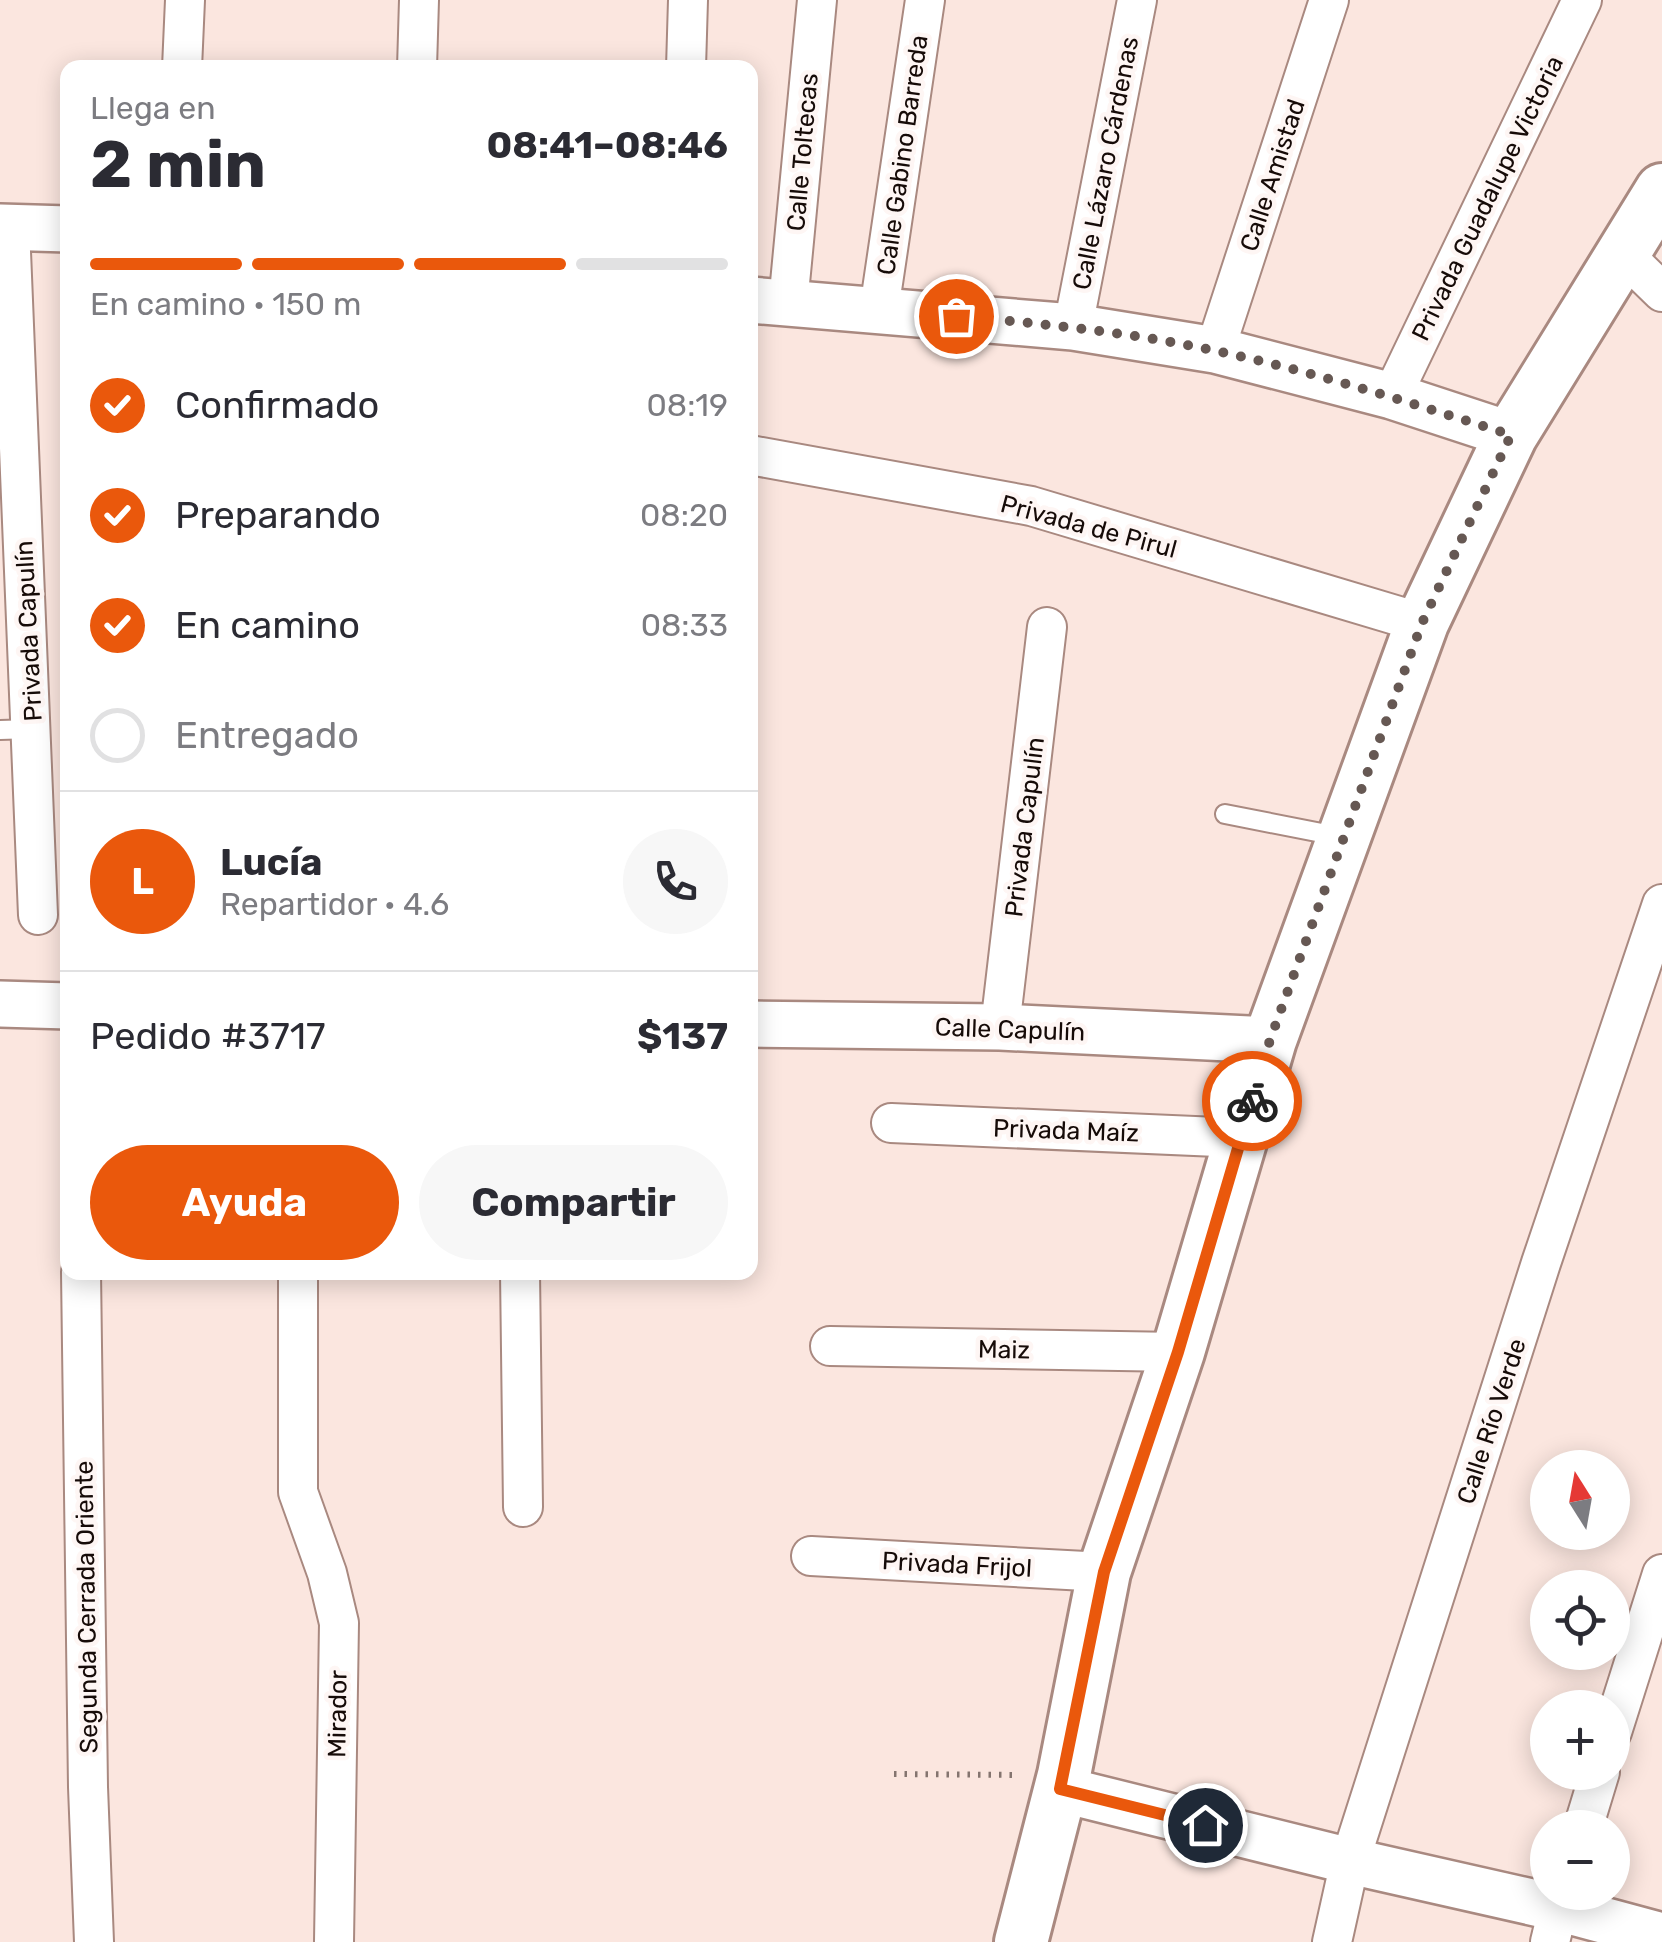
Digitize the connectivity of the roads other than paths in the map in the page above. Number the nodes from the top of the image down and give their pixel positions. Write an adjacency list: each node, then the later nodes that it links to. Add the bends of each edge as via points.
1 (185, 0): 9 (street)
2 (419, 0): 10 (street)
3 (688, 0): 11 (street)
4 (816, 0): 17 (street, Calle Toltecas)
5 (925, 0): 18 (street, Calle Gabino Barreda)
6 (1137, 0): 19 (street, Calle Lázaro Cárdenas)
7 (1328, 0): 20 (street, Calle Amistad)
8 (1582, 0): 21 (street, Privada Guadalupe Victoria)
9 (182, 60)
10 (417, 60)
11 (686, 60)
12 (1662, 190): 15 (main road)
13 (5, 227): 14 (street); 26 (street, Privada Capulín)
14 (60, 230)
15 (1622, 253): 16 (street); 22 (main road)
16 (1662, 292)
17 (769, 302): 18 (street)
18 (879, 310): 19 (street)
19 (1073, 327): 20 (street)
20 (1215, 350): 21 (street)
21 (1392, 396): 22 (street)
22 (1511, 435): 24 (main road)
23 (758, 456): 24 (street, Privada de Pirul, via 1031,506)
24 (1422, 623): 28 (main road)
25 (1048, 628): 34 (street, Privada Capulín)
26 (16, 729): 30 (street, Privada Capulín)
27 (1224, 814): 28 (lane)
28 (1344, 838): 35 (main road)
29 (1662, 904): 49 (street, Calle Río Verde)
30 (38, 915)
31 (0, 1004): 32 (street)
32 (60, 1006)
33 (758, 1024): 34 (street, Calle Capulín)
34 (1000, 1028): 35 (street, Calle Capulín)
35 (1270, 1040): 37 (main road)
36 (891, 1122): 37 (street, Privada Maíz)
37 (1241, 1138): 42 (main road)
38 (81, 1280): 52 (street, Segunda Cerrada Oriente)
39 (298, 1280): 53 (street, Mirador, via 298,1492 339,1623)
40 (520, 1280): 43 (street)
41 (830, 1346): 42 (street, Maiz)
42 (1178, 1352): 45 (main road)
43 (523, 1506)
44 (811, 1556): 45 (street, Privada Frijol)
45 (1104, 1572): 48 (main road)
46 (1662, 1574): 47 (street)
47 (1625, 1690)
48 (1062, 1782): 49 (street); 54 (main road)
49 (1350, 1861): 50 (street); 55 (street, Calle Río Verde)
50 (1556, 1914): 51 (street)
51 (1662, 1936)
52 (94, 1942)
53 (334, 1942)
54 (1022, 1942)
55 (1332, 1942)

